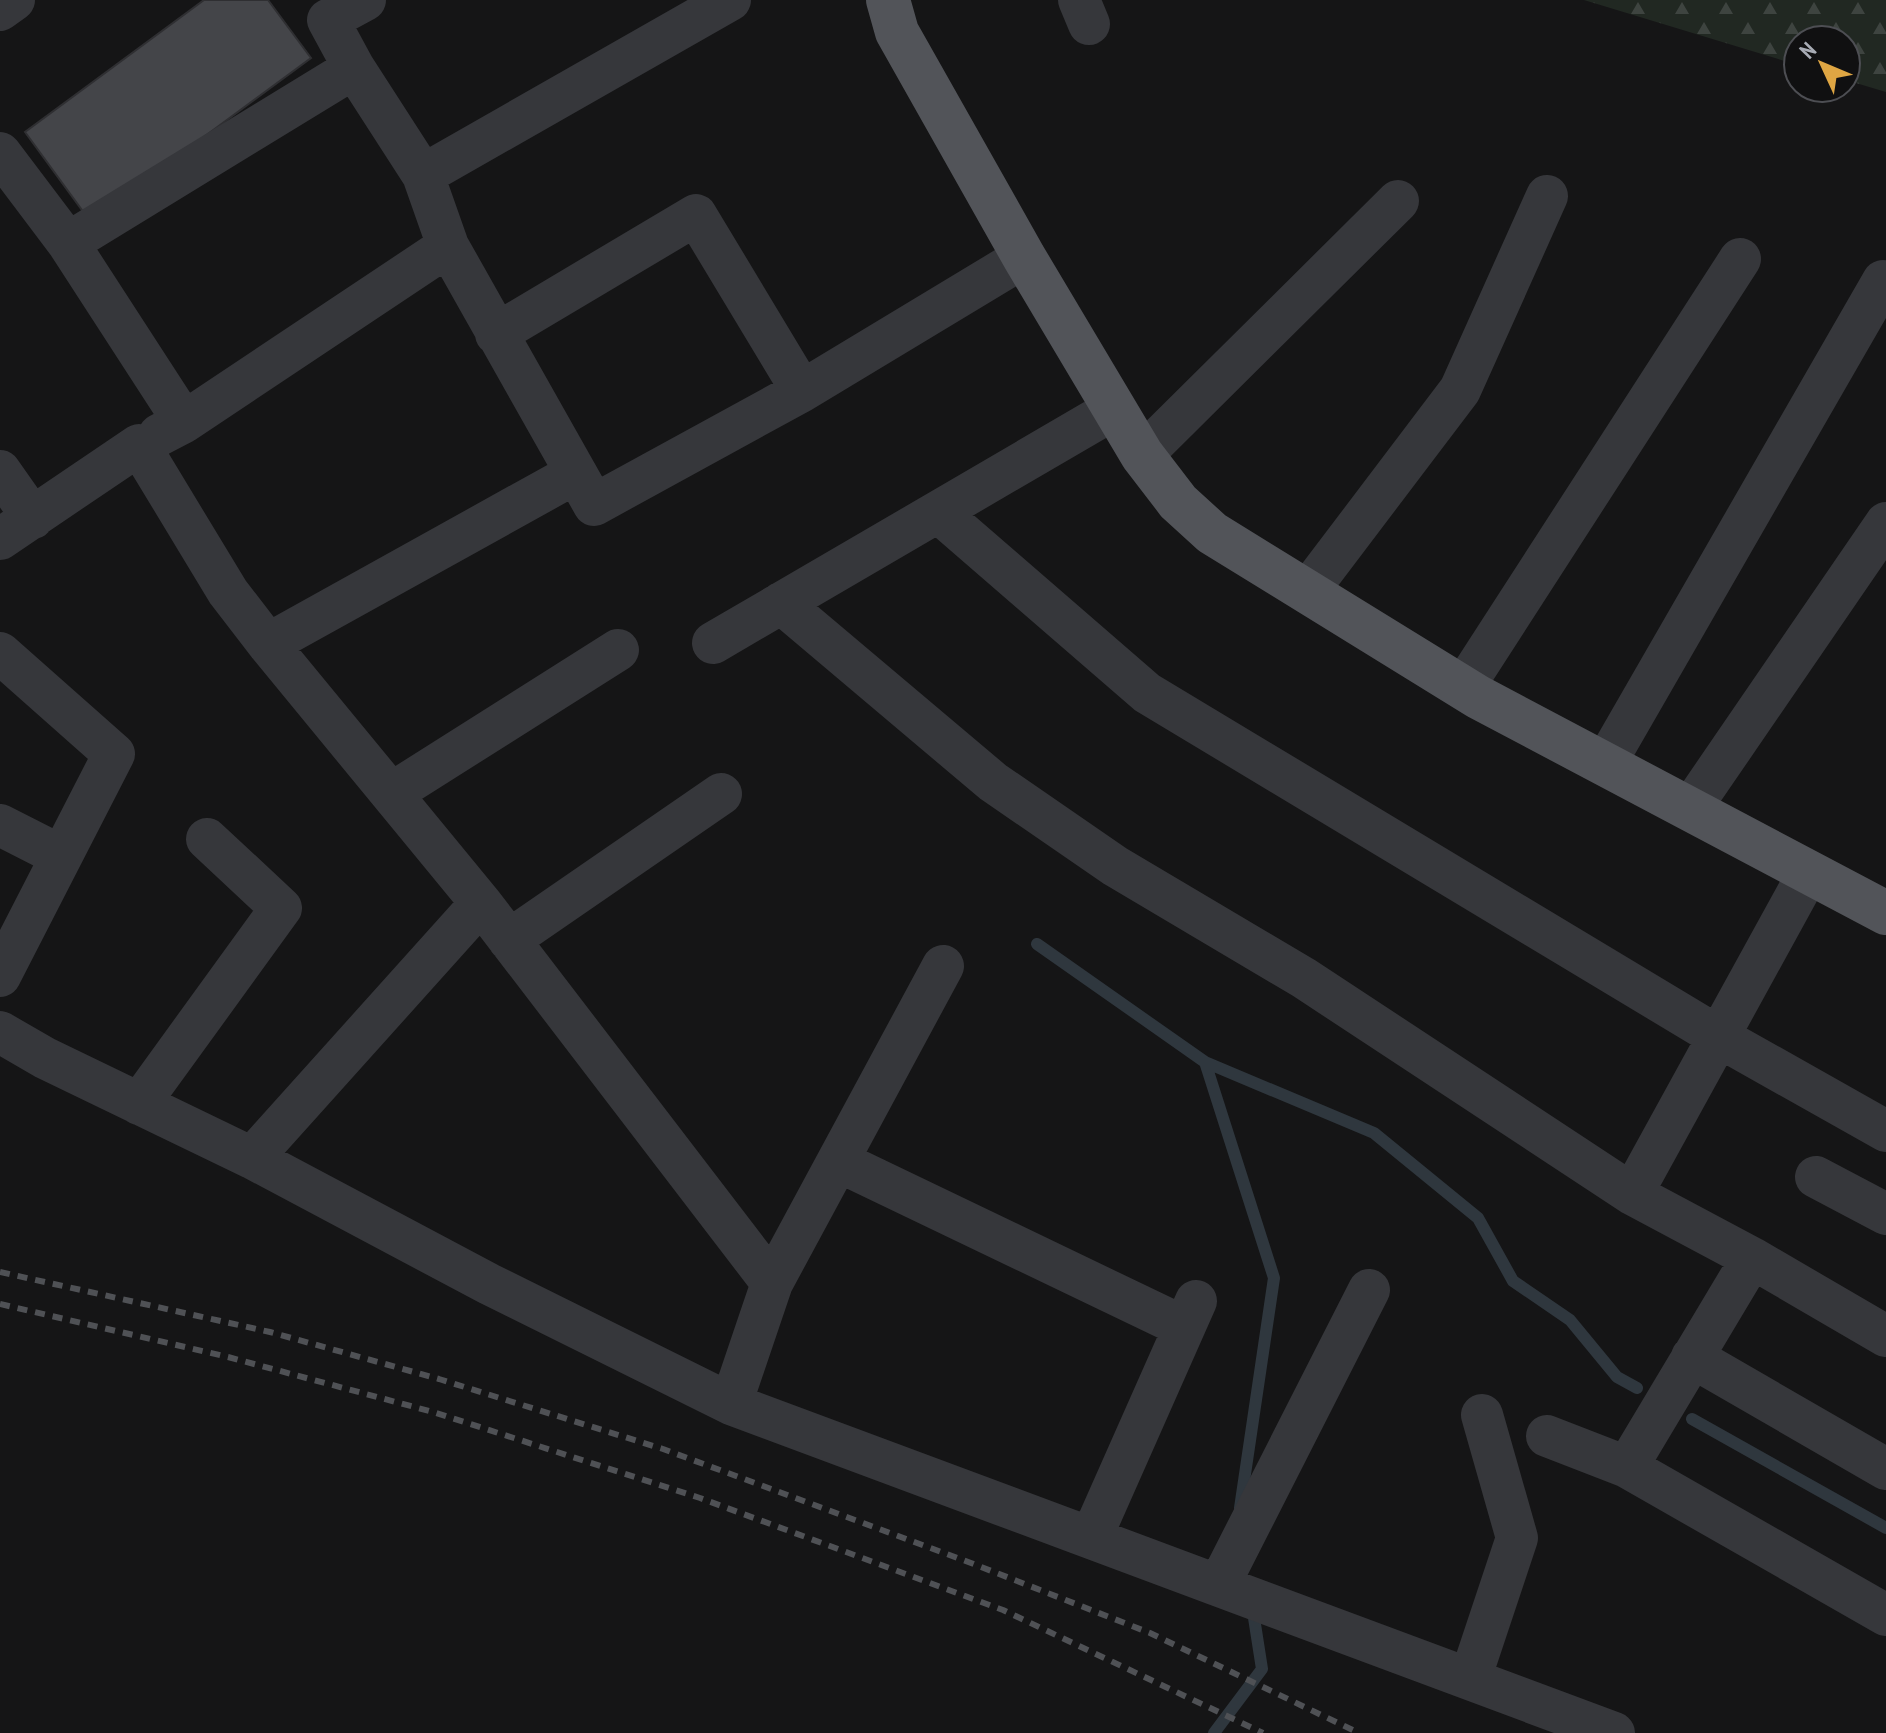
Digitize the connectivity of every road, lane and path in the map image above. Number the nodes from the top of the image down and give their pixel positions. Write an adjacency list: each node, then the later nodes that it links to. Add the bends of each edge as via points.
1 (14, 0): 5 (street)
2 (365, 0): 6 (street, via 328,20)
3 (730, 0): 7 (street)
4 (888, 0): 13 (main road, via 897,32)
5 (0, 10)
6 (354, 68): 7 (street); 11 (street)
7 (423, 175): 12 (street)
8 (6, 176): 11 (street)
9 (1547, 196): 27 (street, via 1460,390)
10 (1398, 201): 21 (street)
11 (68, 243): 19 (street)
12 (448, 246): 16 (street); 19 (street)
13 (1024, 257): 17 (street); 18 (main road)
14 (1740, 259): 33 (street)
15 (1883, 281): 34 (street)
16 (496, 334): 17 (street, via 696,215); 23 (street)
17 (802, 391): 23 (street, via 594,505)
18 (1114, 409): 21 (main road); 24 (street)
19 (184, 422): 20 (street)
20 (139, 445): 26 (street); 30 (street, via 228,592)
21 (1142, 455): 27 (main road, via 1178,502 1212,533)
22 (0, 471): 26 (street)
23 (576, 473): 30 (street)
24 (938, 512): 28 (street); 48 (street, via 1147,693)
25 (1886, 523): 37 (street)
26 (16, 528)
27 (1307, 592): 33 (main road)
28 (781, 603): 29 (street); 54 (street, via 993,782 1115,866 1304,978)
29 (713, 643)
30 (268, 644): 35 (street)
31 (618, 650): 35 (street)
32 (0, 653): 40 (street, via 114,754)
33 (1463, 688): 34 (main road)
34 (1605, 764): 37 (main road)
35 (392, 793): 42 (street)
36 (721, 794): 44 (street)
37 (1690, 809): 41 (main road)
38 (0, 825): 40 (street)
39 (207, 839): 49 (street, via 281,908)
40 (61, 856): 46 (street)
41 (1809, 872): 43 (main road); 48 (street)
42 (481, 903): 44 (street); 51 (street)
43 (1886, 913)
44 (509, 940): 57 (street)
45 (943, 966): 52 (street)
46 (0, 976)
47 (0, 1032): 49 (street)
48 (1719, 1037): 50 (street); 54 (street)
49 (139, 1104): 51 (street)
50 (1886, 1131)
51 (252, 1158): 61 (street)
52 (838, 1161): 57 (street); 66 (street, via 1190,1314)
53 (1816, 1177): 55 (street)
54 (1632, 1194): 56 (street)
55 (1886, 1214)
56 (1752, 1258): 59 (street); 60 (street)
57 (772, 1283): 61 (street)
58 (1369, 1290): 67 (street)
59 (1886, 1336)
60 (1692, 1357): 64 (street); 65 (street)
61 (731, 1404): 66 (street)
62 (1482, 1415): 69 (street, via 1517,1538)
63 (1547, 1436): 64 (street)
64 (1627, 1467): 68 (street)
65 (1886, 1469)
66 (1091, 1538): 67 (street)
67 (1219, 1585): 69 (street)
68 (1886, 1615)
69 (1470, 1679): 70 (street)
70 (1614, 1733)

